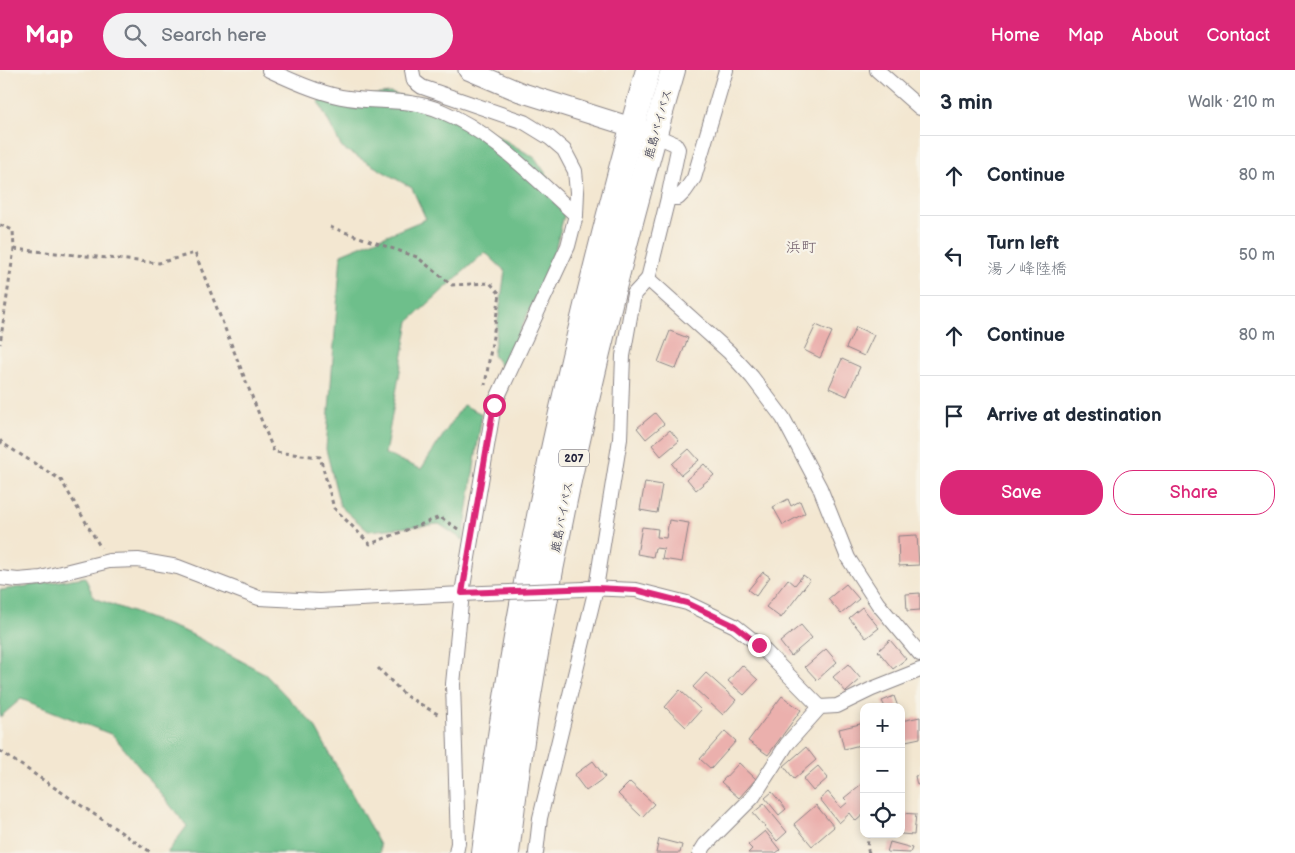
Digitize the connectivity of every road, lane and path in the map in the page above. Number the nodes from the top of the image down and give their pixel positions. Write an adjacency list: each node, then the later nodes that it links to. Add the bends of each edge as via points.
1 (270, 70): 12 (street, via 297,83 347,98 407,101 441,110 496,143)
2 (412, 70): 12 (street, via 414,81 422,87 524,122 564,150 575,171)
3 (468, 70): 9 (street, via 520,92)
4 (648, 70): 9 (highway, 鹿島バイパス / 207)
5 (673, 70): 10 (highway, 鹿島バイパス / 207)
6 (726, 70): 11 (street, via 694,178 678,198)
7 (877, 70): 8 (street)
8 (920, 108)
9 (632, 127): 10 (street); 34 (highway, 鹿島バイパス / 207, via 589,293 548,472 520,618)
10 (654, 135): 11 (street, via 675,144 678,149); 35 (highway, 鹿島バイパス / 207, via 612,293 568,485 544,608 513,796)
11 (668, 198): 16 (street)
12 (576, 215): 18 (street, via 568,246)
13 (0, 225): 15 (path, via 13,230)
14 (330, 227): 18 (path, via 417,256 452,285 490,283 500,294 484,393)
15 (14, 249): 17 (path); 20 (path, via 159,263 195,253 274,452 320,457 334,508 370,544 440,517)
16 (648, 279): 23 (street, via 634,294 623,356 620,439); 25 (street, via 730,352 782,418 820,488 848,558 878,604)
17 (0, 344)
18 (494, 405): 20 (street)
19 (0, 440): 21 (path, via 61,480)
20 (471, 538): 24 (street)
21 (109, 561): 22 (street, via 41,578); 24 (street, via 138,560 178,567 259,598 319,601)
22 (0, 578)
23 (590, 588): 24 (street, bridge); 28 (street, via 636,590 687,603 735,626 759,645); 36 (street, via 540,818)
24 (462, 593): 29 (street, via 453,684)
25 (920, 654)
26 (378, 668): 29 (path, via 406,696)
27 (920, 670): 28 (street, via 837,706)
28 (820, 707): 37 (street, via 787,744 753,797)
29 (454, 724): 33 (street)
30 (0, 751): 32 (path)
31 (869, 838): 38 (path, via 867,847)
32 (152, 853)
33 (456, 853)
34 (484, 853)
35 (507, 853)
36 (536, 853)
37 (700, 853)
38 (870, 853)

